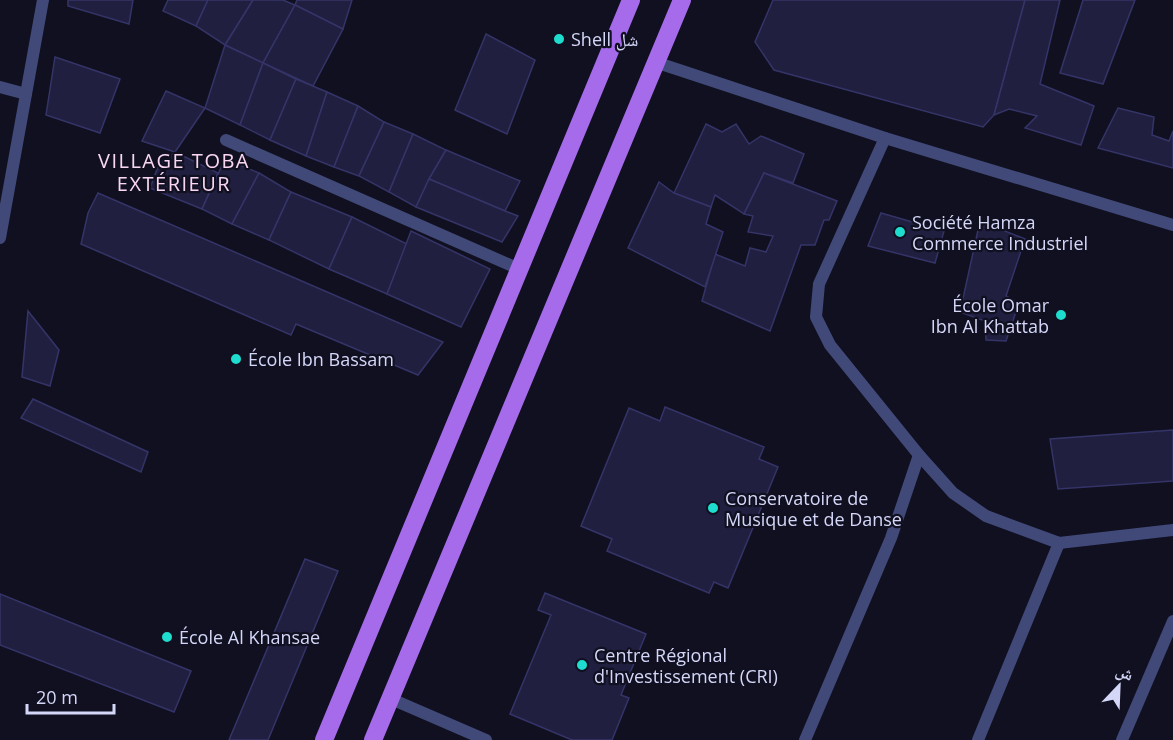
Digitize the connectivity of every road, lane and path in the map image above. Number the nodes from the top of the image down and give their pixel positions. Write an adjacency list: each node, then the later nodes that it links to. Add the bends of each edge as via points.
1 (43, 0): 6 (street)
2 (631, 0): 11 (main road)
3 (682, 0): 4 (main road)
4 (656, 62): 7 (street); 16 (main road)
5 (0, 87): 6 (street)
6 (26, 94): 10 (street)
7 (885, 138): 9 (street); 12 (street, via 819,284 816,317 830,345)
8 (226, 140): 11 (street)
9 (1173, 225)
10 (0, 238)
11 (519, 269): 17 (main road)
12 (919, 455): 14 (street, via 953,493 986,516); 20 (street, via 891,538)
13 (1173, 530): 14 (street)
14 (1059, 543): 21 (street)
15 (1173, 621): 22 (street)
16 (389, 698): 18 (main road); 19 (street)
17 (324, 740)
18 (373, 740)
19 (486, 740)
20 (805, 740)
21 (978, 740)
22 (1122, 740)

